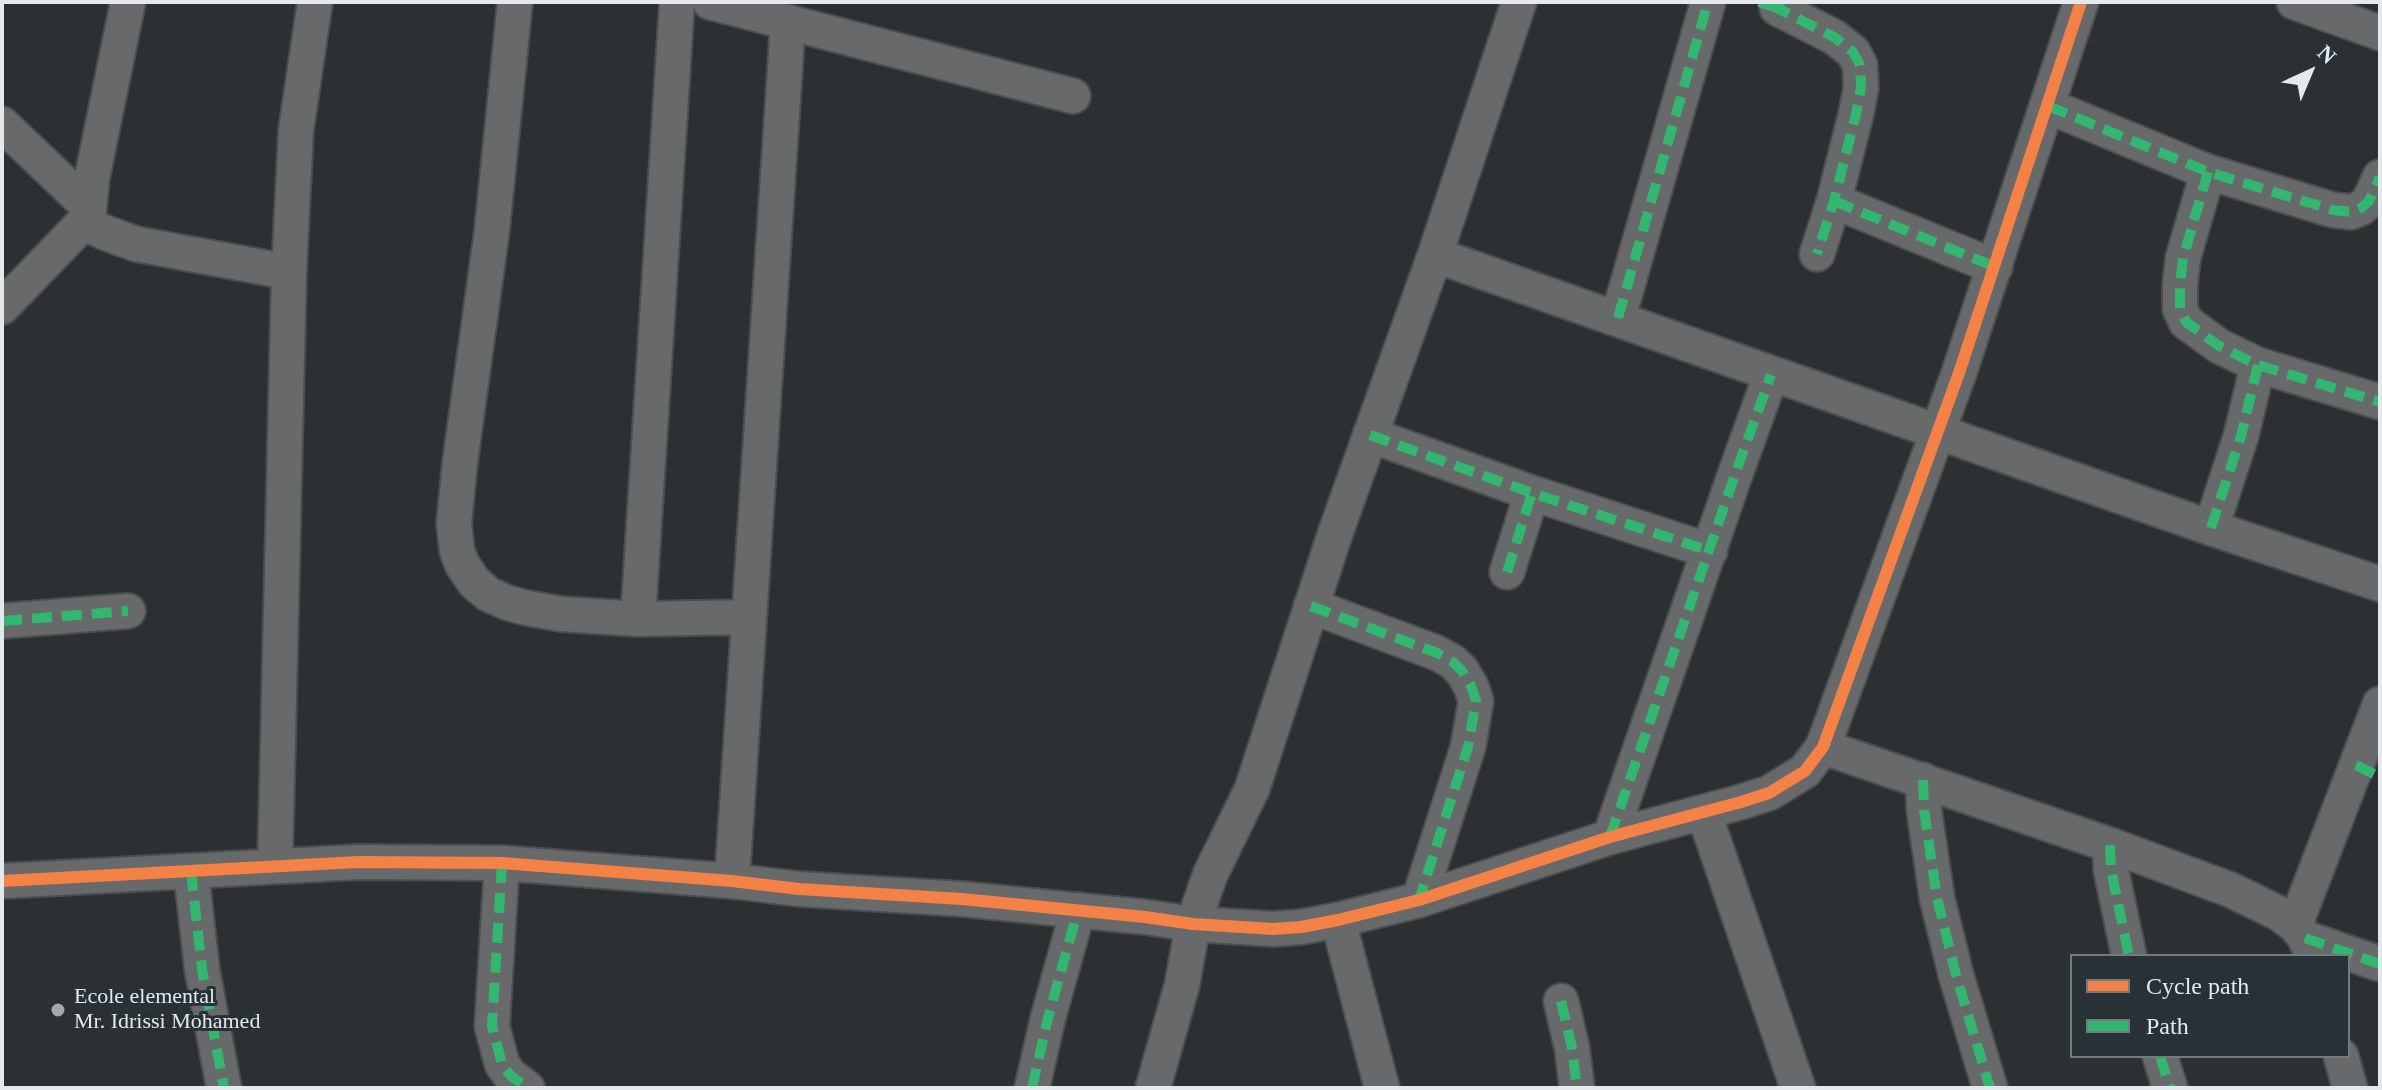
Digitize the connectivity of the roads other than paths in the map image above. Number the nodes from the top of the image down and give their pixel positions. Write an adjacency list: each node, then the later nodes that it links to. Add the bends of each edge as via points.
1 (128, 2): 19 (street)
2 (315, 2): 23 (street, via 296,130)
3 (515, 2): 39 (street, via 492,230 460,462 457,551 474,582 508,603 561,614)
4 (677, 2): 39 (street)
5 (710, 2): 11 (street)
6 (1519, 2): 21 (street)
7 (1708, 2): 25 (street)
8 (2081, 2): 14 (street)
9 (2294, 2): 12 (street)
10 (1772, 4): 18 (street, via 1834,37 1860,65 1861,88)
11 (788, 22): 13 (street); 38 (street)
12 (2380, 33)
13 (1073, 96)
14 (2048, 106): 16 (street); 22 (street)
15 (2, 124): 19 (street)
16 (2208, 172): 17 (street, via 2351,212 2369,201); 26 (street, via 2183,258 2180,309 2202,335)
17 (2380, 177)
18 (1834, 201): 20 (street); 22 (street)
19 (88, 212): 23 (street, via 95,228 136,244); 24 (street)
20 (1817, 254)
21 (1435, 255): 25 (street); 30 (street)
22 (1995, 267): 29 (street)
23 (289, 272): 49 (street)
24 (2, 307)
25 (1618, 318): 27 (street)
26 (2258, 365): 28 (street); 32 (street)
27 (1771, 375): 29 (street); 33 (street)
28 (2380, 402)
29 (1938, 431): 32 (street); 42 (street)
30 (1370, 435): 31 (street); 36 (street)
31 (1532, 493): 33 (street); 34 (street)
32 (2211, 528): 35 (street)
33 (1710, 551): 46 (street)
34 (1507, 572)
35 (2380, 584)
36 (1311, 606): 53 (street, via 1437,653 1453,662 1471,686 1476,701 1468,747); 56 (street, via 1252,789 1210,875)
37 (128, 611): 40 (street)
38 (748, 617): 39 (street); 52 (street)
39 (638, 619)
40 (2, 621)
41 (2380, 704): 43 (street)
42 (1823, 747): 44 (street); 45 (street, via 1805,771 1783,786)
43 (2368, 771): 57 (street)
44 (1923, 780): 47 (street); 72 (street, via 1937,898)
45 (1704, 813): 46 (street); 71 (street)
46 (1610, 837): 53 (street)
47 (2110, 845): 57 (street, via 2278,913); 58 (street)
48 (502, 863): 49 (street); 52 (street); 66 (street, via 492,1026 502,1064)
49 (275, 866): 50 (street)
50 (191, 871): 51 (street); 65 (street)
51 (2, 881)
52 (732, 881): 54 (street)
53 (1419, 900): 55 (street)
54 (1078, 910): 56 (street); 67 (street)
55 (1338, 920): 56 (street, via 1273,929); 69 (street)
56 (1193, 924): 68 (street)
57 (2304, 940): 59 (street)
58 (2129, 954)
59 (2348, 954)
60 (2350, 955): 61 (street)
61 (2380, 964)
62 (1561, 1001): 70 (street)
63 (2161, 1058): 73 (street)
64 (2342, 1058): 74 (street)
65 (224, 1088)
66 (527, 1088)
67 (1032, 1088)
68 (1153, 1088)
69 (1382, 1088)
70 (1577, 1088)
71 (1798, 1088)
72 (1990, 1088)
73 (2170, 1088)
74 (2350, 1088)

